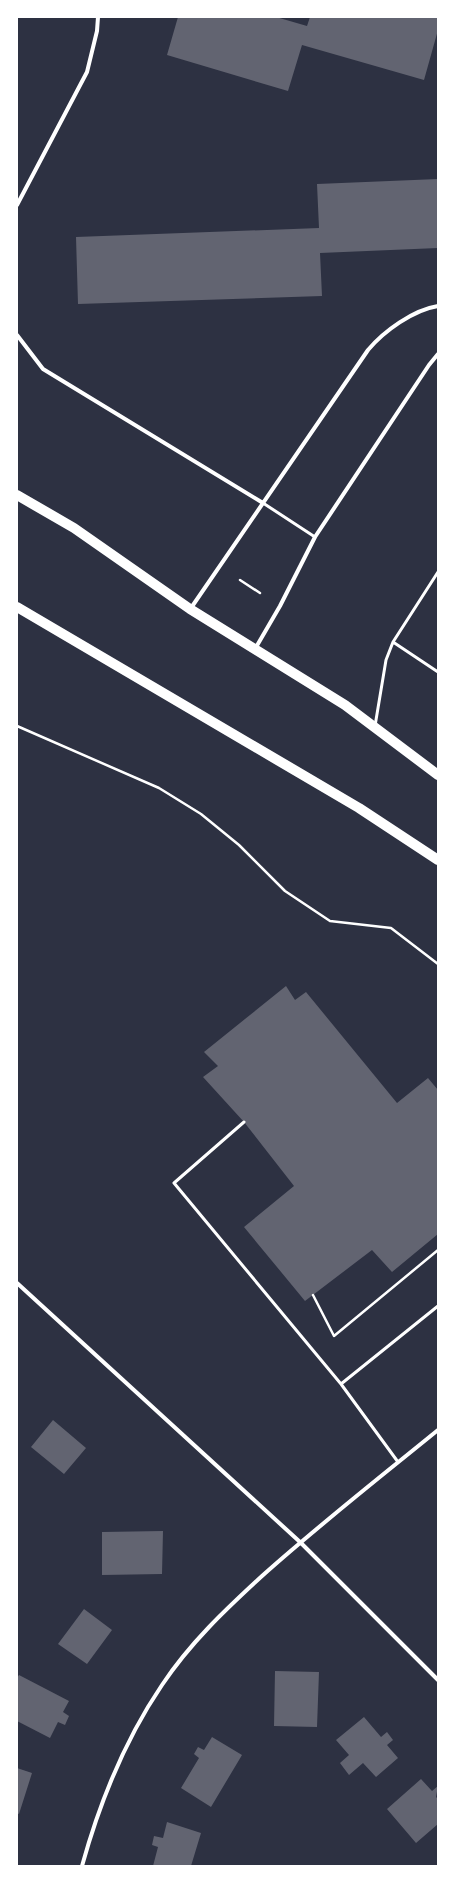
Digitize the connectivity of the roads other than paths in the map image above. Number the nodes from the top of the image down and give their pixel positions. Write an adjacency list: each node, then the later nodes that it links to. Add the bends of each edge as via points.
1 (98, 17): 2 (street, via 87,72)
2 (17, 205)
3 (438, 306): 7 (street, via 426,308 381,335 368,350)
4 (17, 335): 7 (street, via 43,369)
5 (438, 354): 8 (street)
6 (17, 495): 11 (main road, via 74,528)
7 (263, 503): 8 (lane); 11 (street)
8 (315, 537): 13 (street)
9 (438, 572): 12 (lane)
10 (17, 607): 17 (main road, via 359,808)
11 (190, 610): 13 (main road)
12 (393, 642): 14 (lane); 15 (lane, via 386,660)
13 (255, 649): 15 (main road, via 345,705)
14 (438, 672)
15 (374, 728): 16 (main road)
16 (438, 776)
17 (438, 860)
18 (244, 1122): 21 (lane, via 174,1183)
19 (17, 1282): 24 (street)
20 (438, 1306): 21 (lane)
21 (341, 1384): 23 (lane)
22 (438, 1430): 23 (street)
23 (398, 1462): 24 (street)
24 (300, 1542): 25 (street); 26 (street, via 215,1619 188,1649 162,1685 123,1750 111,1777 93,1824)
25 (438, 1680)
26 (82, 1866)

